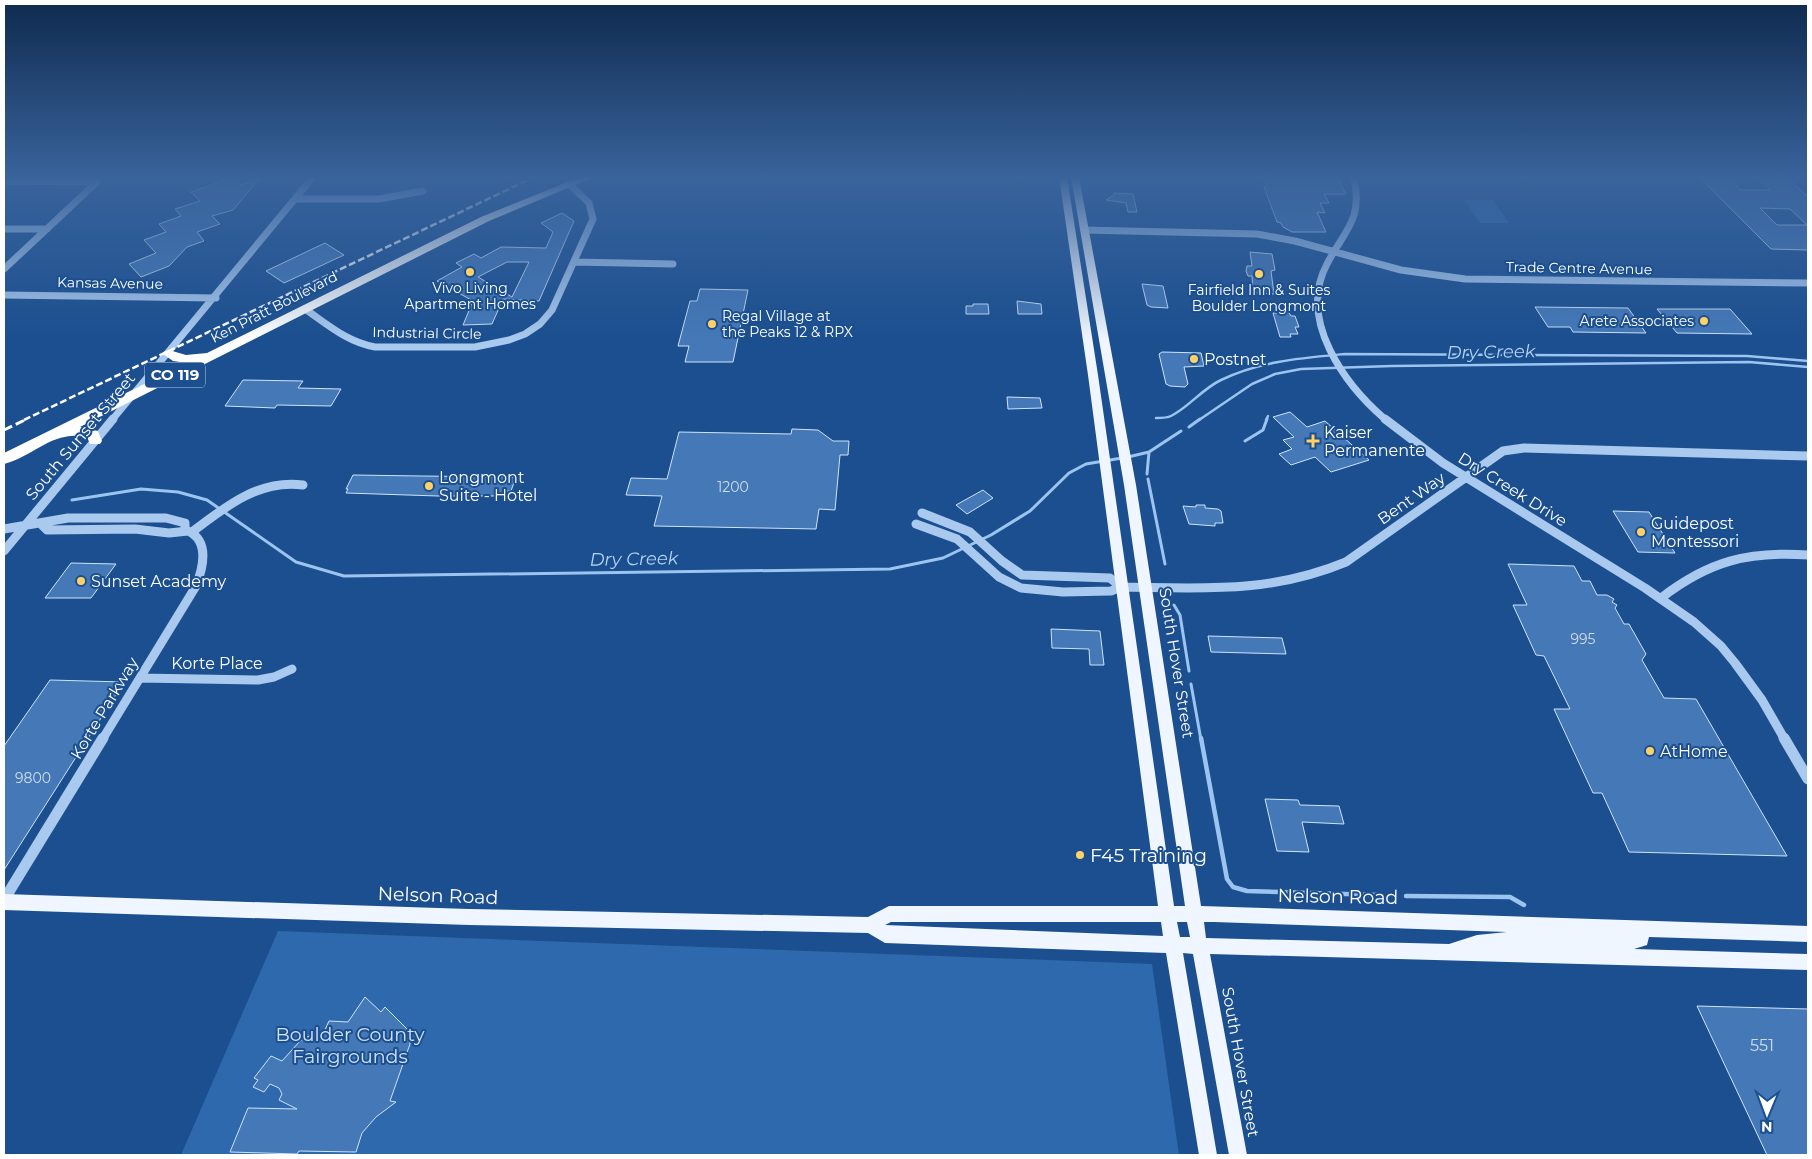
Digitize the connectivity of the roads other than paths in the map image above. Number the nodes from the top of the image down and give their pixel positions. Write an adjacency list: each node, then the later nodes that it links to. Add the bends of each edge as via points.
1 (44, 231): 12 (street)
2 (270, 231): 15 (street, South Sunset Street)
3 (459, 231): 16 (highway, Ken Pratt Boulevard / CO 119)
4 (588, 231): 10 (street, Industrial Circle)
5 (1071, 231): 36 (main road)
6 (1084, 231): 37 (main road, South Hover Street, via 1124,447)
7 (1169, 231): 9 (street, Trade Centre Avenue, via 1241,232)
8 (1349, 231): 9 (street, Dry Creek Drive)
9 (1335, 252): 13 (street, Trade Centre Avenue, via 1401,270 1464,279); 26 (street, Dry Creek Drive, via 1321,277 1317,295 1322,327 1337,363 1369,404 1396,430)
10 (574, 262): 11 (street); 16 (street, Industrial Circle, via 545,320 521,336 492,345 459,348 371,346 350,340)
11 (673, 264)
12 (4, 269)
13 (1808, 283)
14 (4, 295): 15 (street, Kansas Avenue)
15 (216, 298): 17 (street, South Sunset Street)
16 (305, 309): 20 (highway, Ken Pratt Boulevard / CO 119)
17 (199, 317): 18 (street, South Sunset Street); 19 (street, South Sunset Street)
18 (178, 342)
19 (169, 354): 20 (highway, via 183,359); 21 (street, South Sunset Street)
20 (218, 354): 21 (highway, Ken Pratt Boulevard / CO 119)
21 (132, 397): 22 (highway, Ken Pratt Boulevard / CO 119); 23 (street, South Sunset Street)
22 (46, 438): 23 (highway, via 79,431 93,434); 25 (highway, Ken Pratt Boulevard / CO 119)
23 (95, 441): 31 (street, South Sunset Street)
24 (1808, 456): 26 (street, Bent Way, via 1524,448 1503,451)
25 (4, 459)
26 (1465, 478): 37 (street, Bent Way, via 1354,558 1324,572 1290,581 1246,586); 38 (street, Dry Creek Drive)
27 (303, 485): 33 (street, via 293,482 257,490)
28 (922, 513): 36 (street, Bent Way, via 970,532 1010,568 1022,574 1110,578)
29 (41, 524): 31 (street, Korte Parkway); 33 (street, Korte Parkway, via 47,530); 33 (street, Korte Parkway, via 68,518 166,518 185,524)
30 (916, 524): 36 (street, Bent Way, via 957,539 999,577 1021,588 1082,592 1111,591)
31 (26, 525): 32 (street, Korte Parkway); 34 (street, South Sunset Street)
32 (4, 530)
33 (188, 531): 40 (street, Korte Parkway, via 200,542 204,555 203,570)
34 (4, 552)
35 (1808, 555): 38 (street, via 1768,554 1730,559 1700,570)
36 (1122, 587): 37 (street, Bent Way); 44 (main road)
37 (1144, 587): 43 (main road, South Hover Street)
38 (1661, 598): 41 (street, Dry Creek Drive, via 1707,632 1735,662)
39 (292, 669): 40 (street, Korte Place, via 258,680)
40 (140, 678): 42 (street, Korte Parkway)
41 (1808, 779)
42 (4, 901): 45 (main road, Nelson Road, via 488,918)
43 (1194, 914): 44 (main road, Nelson Road); 46 (main road, Nelson Road); 49 (main road, South Hover Street)
44 (1167, 915): 45 (main road, Nelson Road, via 889,914); 48 (main road)
45 (870, 925): 48 (main road, Nelson Road, via 885,935)
46 (1640, 927): 47 (main road, Nelson Road); 50 (main road, via 1641,938 1634,941 1502,939)
47 (1808, 934)
48 (1173, 945): 49 (main road, Nelson Road); 52 (main road)
49 (1200, 946): 50 (main road, Nelson Road); 53 (main road, South Hover Street)
50 (1448, 952): 51 (main road, Nelson Road)
51 (1808, 962)
52 (1208, 1155)
53 (1238, 1155)

